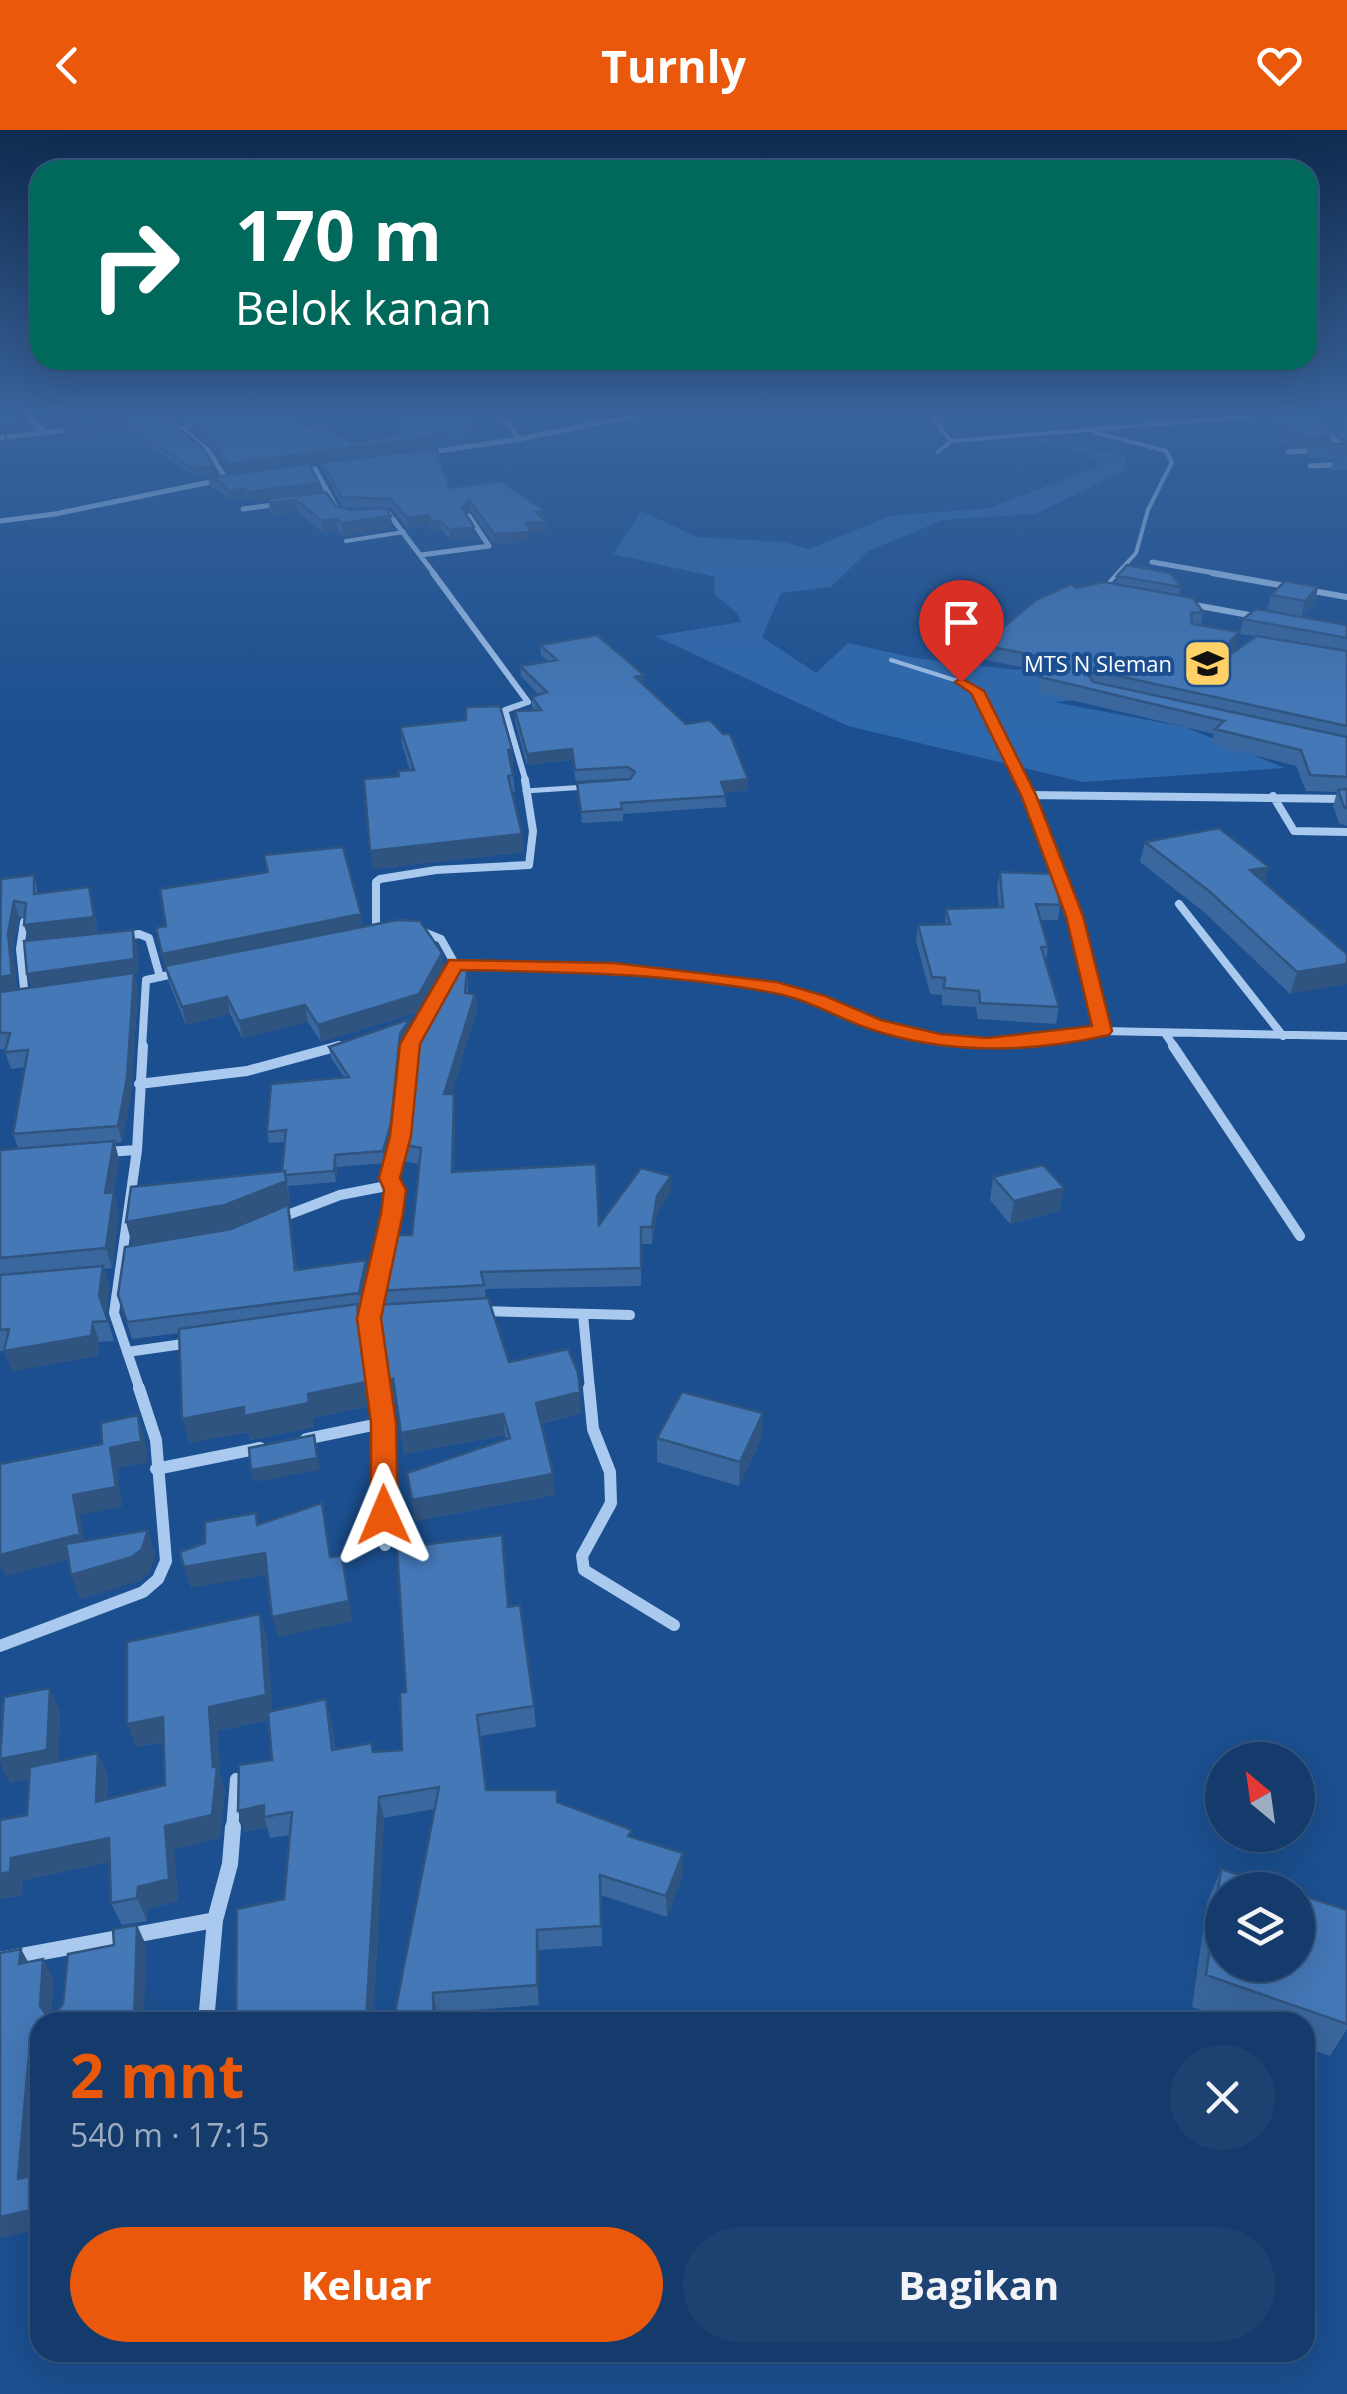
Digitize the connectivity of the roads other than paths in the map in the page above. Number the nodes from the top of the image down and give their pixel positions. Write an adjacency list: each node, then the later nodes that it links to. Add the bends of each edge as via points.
1 (26, 519): 5 (street)
2 (393, 519): 6 (street)
3 (472, 519): 8 (street, via 489,546)
4 (1146, 519): 10 (lane, via 1136,553)
5 (0, 522)
6 (404, 532): 7 (lane); 8 (street)
7 (346, 540)
8 (420, 554): 18 (street, via 528,702 505,710)
9 (1152, 562): 13 (street)
10 (1104, 589): 11 (lane); 12 (street)
11 (1094, 592)
12 (1122, 592)
13 (1347, 597)
14 (1179, 602): 15 (street)
15 (1272, 620)
16 (891, 660): 19 (lane, via 977,691)
17 (594, 786): 18 (lane)
18 (525, 791): 25 (street, via 534,840 529,864 380,879)
19 (1028, 795): 20 (street); 42 (street, via 1074,916)
20 (1272, 796): 21 (street); 22 (street, via 1294,831)
21 (1347, 799)
22 (1347, 832)
23 (1178, 904): 44 (street)
24 (24, 922): 29 (street)
25 (388, 930): 26 (street); 30 (street, via 436,931)
26 (357, 936)
27 (100, 939): 32 (street, via 145,935)
28 (40, 946): 29 (street)
29 (20, 949): 37 (street)
30 (456, 964): 33 (street); 42 (street, via 614,968 777,988 940,1040 987,1044)
31 (194, 970): 32 (street)
32 (160, 977): 34 (street)
33 (448, 978)
34 (146, 980): 35 (street); 47 (street)
35 (129, 982)
36 (43, 995): 37 (street)
37 (25, 998): 38 (street)
38 (12, 1000)
39 (432, 1005): 40 (street)
40 (425, 1018): 41 (street); 50 (street, via 410,1044)
41 (404, 1025)
42 (1102, 1031): 43 (street)
43 (1165, 1032): 44 (street); 52 (street)
44 (1283, 1036): 45 (street)
45 (1347, 1036)
46 (348, 1043): 47 (street, via 247,1071)
47 (140, 1084): 48 (street)
48 (137, 1150): 49 (street); 54 (street)
49 (98, 1153)
50 (392, 1184): 51 (street); 61 (street)
51 (261, 1224)
52 (1300, 1236)
53 (137, 1254): 54 (street)
54 (122, 1256): 55 (street)
55 (119, 1276): 56 (street); 64 (street, via 114,1313)
56 (99, 1278)
57 (459, 1312): 58 (street)
58 (583, 1314): 59 (street); 70 (street, via 593,1430 610,1472 611,1503 582,1556 584,1570)
59 (630, 1316)
60 (387, 1317): 61 (street)
61 (369, 1318): 62 (street); 65 (street)
62 (350, 1321)
63 (202, 1342): 64 (street)
64 (127, 1352): 68 (street, via 156,1440)
65 (383, 1423): 66 (street); 69 (street)
66 (289, 1442)
67 (270, 1446): 68 (street)
68 (156, 1469): 71 (street, via 166,1561 158,1579 120,1604)
69 (385, 1545)
70 (674, 1625)
71 (0, 1646)
72 (236, 1779): 73 (street, via 230,1864)
73 (215, 1920): 74 (street); 77 (street)
74 (69, 1948): 75 (street); 76 (street)
75 (0, 1960)
76 (67, 1967)
77 (207, 2012)

